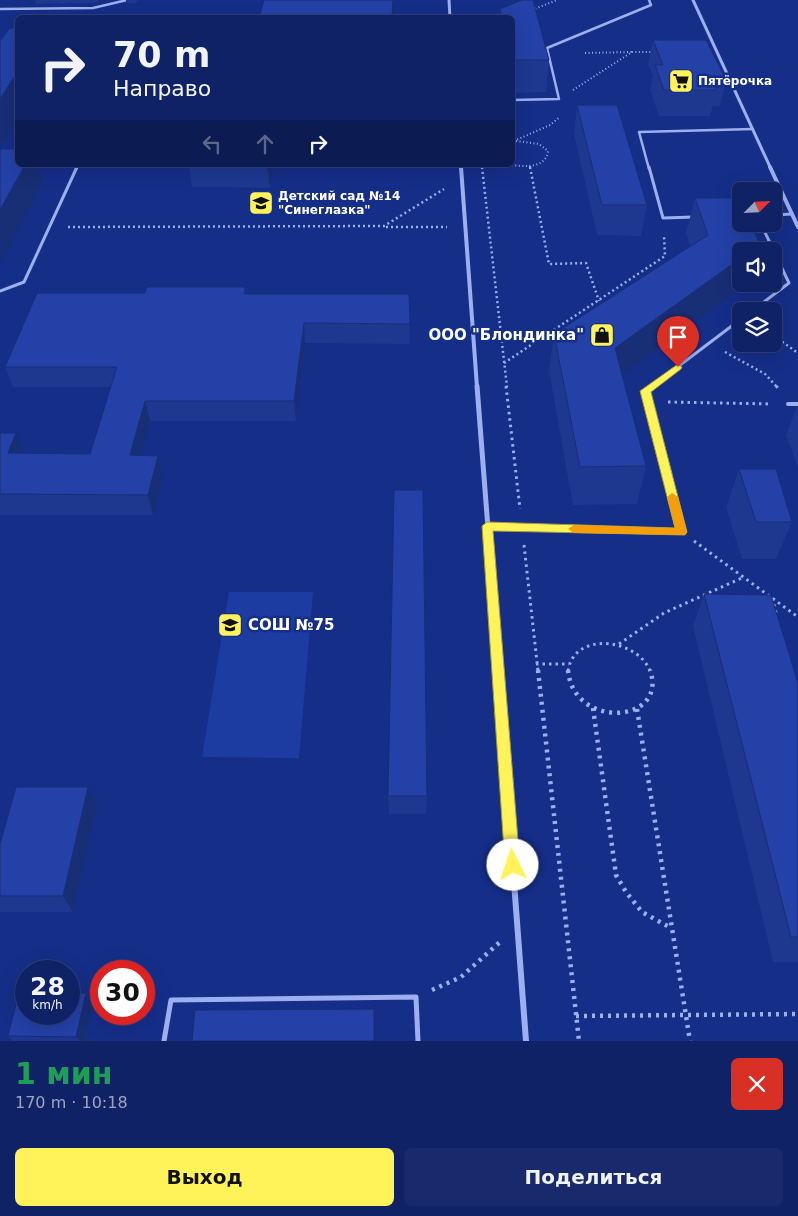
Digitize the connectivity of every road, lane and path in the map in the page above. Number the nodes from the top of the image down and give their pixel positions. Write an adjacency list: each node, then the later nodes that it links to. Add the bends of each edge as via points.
1 (127, 0): 6 (lane, via 93,8)
2 (449, 0): 8 (street)
3 (557, 0): 7 (path)
4 (649, 0): 11 (lane, via 651,5 547,48)
5 (693, 0): 14 (street)
6 (0, 8)
7 (530, 11)
8 (450, 15)
9 (632, 52): 10 (path); 11 (path); 12 (path)
10 (660, 52)
11 (548, 53): 12 (lane)
12 (559, 99): 13 (lane); 15 (path, via 567,111 550,125)
13 (515, 100)
14 (753, 130): 23 (street); 26 (lane, via 639,132)
15 (515, 140)
16 (515, 141): 18 (path, via 539,144 548,151 546,160)
17 (515, 165): 18 (path)
18 (530, 166): 33 (path, via 549,264 586,263)
19 (77, 167): 29 (lane)
20 (460, 167): 27 (path, via 446,188)
21 (461, 167): 30 (street)
22 (482, 167): 39 (path)
23 (792, 214): 24 (lane); 28 (street)
24 (782, 215)
25 (702, 217): 26 (lane)
26 (663, 218): 33 (path, via 665,256)
27 (384, 226): 29 (path); 30 (path)
28 (798, 226)
29 (50, 227): 32 (lane, via 24,282)
30 (465, 227): 43 (street)
31 (766, 232): 34 (lane, via 789,283)
32 (0, 292)
33 (599, 301): 39 (path)
34 (764, 302)
35 (732, 326): 37 (lane)
36 (782, 342): 38 (path)
37 (710, 343): 40 (lane, via 646,391); 41 (path, via 765,374 777,384)
38 (798, 353)
39 (504, 362): 44 (path)
40 (648, 401): 41 (path); 45 (lane)
41 (788, 404): 42 (lane)
42 (798, 404)
43 (487, 526): 44 (lane); 55 (street)
44 (522, 527): 45 (lane); 51 (path)
45 (681, 532): 46 (path)
46 (744, 577): 47 (path); 50 (path, via 668,609)
47 (772, 598): 48 (path); 49 (path)
48 (798, 617)
49 (780, 624)
50 (619, 644): 52 (path, via 606,642 583,647); 54 (path, via 641,656 654,679 653,691 647,702)
51 (536, 664): 52 (path); 59 (path)
52 (569, 664): 53 (path, via 572,688 580,700)
53 (593, 708): 54 (path, via 623,714); 56 (path, via 616,874 642,912)
54 (637, 710): 56 (path)
55 (517, 925): 57 (path, via 461,977); 63 (street)
56 (672, 928): 60 (path)
57 (416, 997): 61 (lane, via 170,1000); 62 (lane)
58 (798, 1014): 60 (path)
59 (576, 1016): 60 (path); 64 (path)
60 (686, 1016): 65 (path)
61 (164, 1041)
62 (418, 1041)
63 (526, 1041)
64 (579, 1041)
65 (690, 1041)

